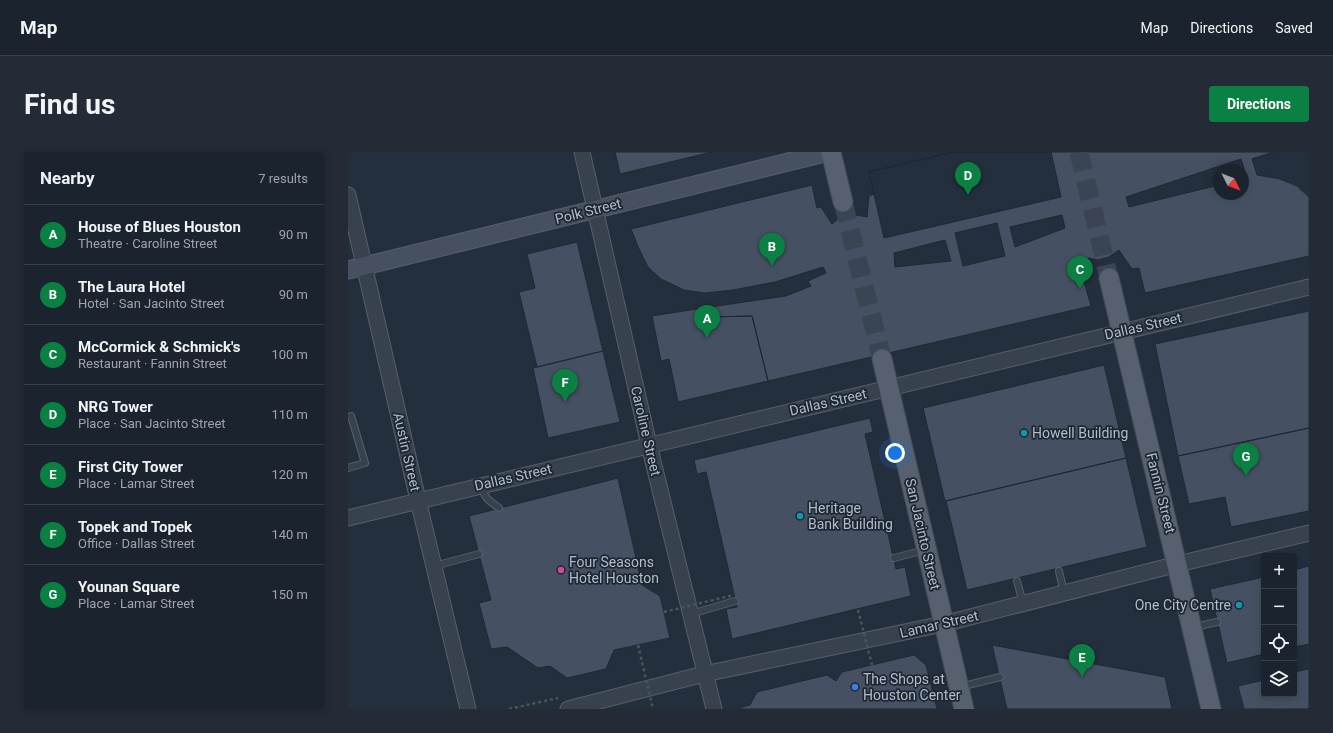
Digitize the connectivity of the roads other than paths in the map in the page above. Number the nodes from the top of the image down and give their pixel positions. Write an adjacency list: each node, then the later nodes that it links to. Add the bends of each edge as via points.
1 (582, 152): 5 (street, Caroline Street)
2 (830, 152): 4 (main road); 5 (main road, Polk Street)
3 (348, 195): 6 (street, Austin Street)
4 (843, 202)
5 (596, 209): 6 (main road, Polk Street); 13 (street, Caroline Street)
6 (356, 269): 16 (street, Austin Street)
7 (1109, 278): 9 (main road, Fannin Street)
8 (1309, 287): 9 (street, Dallas Street)
9 (1122, 331): 11 (street, Dallas Street); 23 (main road, Fannin Street)
10 (882, 359): 11 (main road, San Jacinto Street)
11 (889, 388): 13 (street, Dallas Street); 20 (main road, San Jacinto Street)
12 (351, 416): 14 (lane, via 365,463)
13 (649, 445): 15 (street, Dallas Street); 30 (street, Caroline Street)
14 (348, 468)
15 (482, 485): 16 (street, Dallas Street); 17 (lane, via 482,493)
16 (418, 500): 18 (street, Dallas Street); 24 (street, Austin Street)
17 (499, 508)
18 (348, 518)
19 (1309, 533): 23 (street, Lamar Street)
20 (926, 550): 22 (lane); 32 (main road, San Jacinto Street)
21 (479, 554): 24 (lane)
22 (894, 558)
23 (1178, 564): 27 (street, Lamar Street); 33 (main road, Fannin Street)
24 (434, 567): 37 (street, Austin Street)
25 (1059, 571): 27 (lane)
26 (1017, 581): 29 (lane)
27 (1064, 593): 29 (street, Lamar Street)
28 (734, 598): 30 (lane)
29 (1024, 604): 32 (street, Lamar Street)
30 (690, 614): 34 (street, Caroline Street)
31 (1217, 622): 33 (lane)
32 (943, 624): 34 (street, Lamar Street); 36 (main road, San Jacinto Street)
33 (1193, 628): 41 (main road, Fannin Street)
34 (704, 674): 38 (street, Lamar Street); 39 (street, Caroline Street)
35 (1000, 677): 36 (lane)
36 (959, 687): 40 (main road, San Jacinto Street)
37 (468, 709)
38 (568, 709)
39 (714, 709)
40 (964, 709)
41 (1212, 709)

